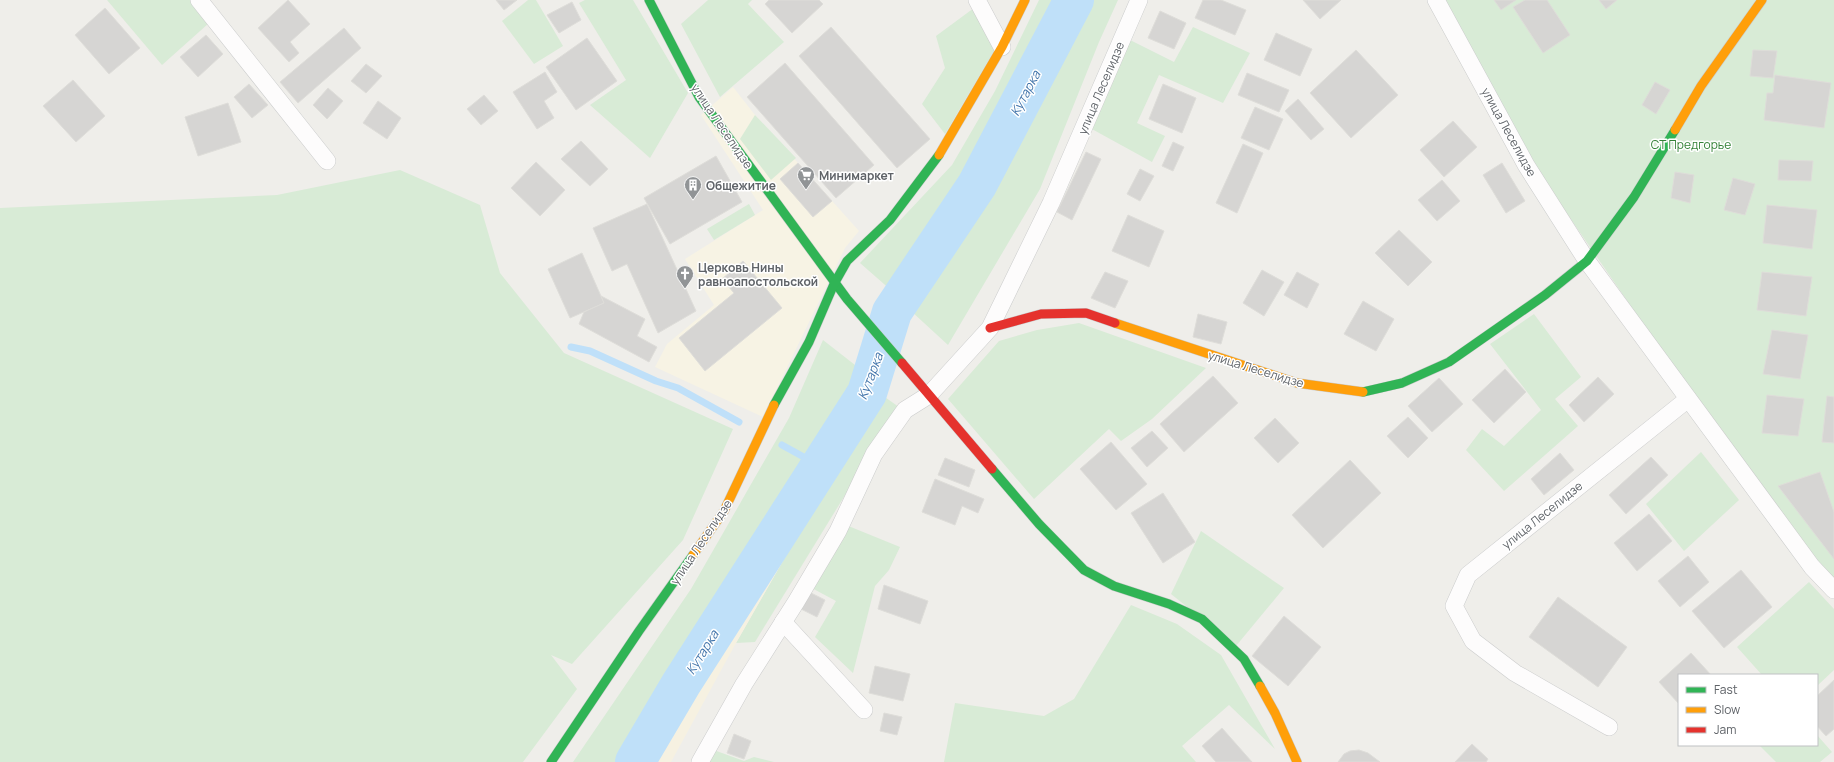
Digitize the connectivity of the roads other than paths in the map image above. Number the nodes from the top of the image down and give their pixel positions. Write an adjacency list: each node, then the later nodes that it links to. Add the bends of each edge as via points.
1 (199, 0): 9 (street)
2 (649, 0): 11 (street, улица Леселидзе, via 699,97)
3 (977, 0): 8 (street)
4 (1025, 0): 8 (street, улица Леселидзе)
5 (1139, 0): 12 (street, улица Леселидзе, via 1051,203)
6 (1436, 0): 10 (street, улица Леселидзе, via 1526,165)
7 (1762, 0): 10 (street, улица Леселидзе, via 1701,86 1634,197)
8 (1002, 47): 11 (street, улица Леселидзе, via 935,161 890,220 847,261)
9 (327, 161)
10 (1588, 261): 12 (street, улица Леселидзе, via 1545,295 1449,362 1402,383 1366,392 1297,383 1086,313 1041,314); 14 (street, улица Леселидзе)
11 (834, 284): 13 (street, улица Леселидзе); 19 (street, улица Леселидзе, via 810,342 782,388 724,511)
12 (990, 328): 13 (street, улица Леселидзе)
13 (929, 395): 16 (street, улица Леселидзе, via 905,410 874,454 838,531); 21 (street, via 1039,524 1084,570 1114,586 1169,604 1202,619 1244,659 1276,713)
14 (1688, 399): 15 (street, улица Леселидзе, via 1812,567); 18 (street, улица Леселидзе, via 1468,575 1454,606 1473,641 1515,674)
15 (1834, 590)
16 (783, 622): 17 (street); 20 (street, улица Леселидзе)
17 (864, 710)
18 (1609, 727)
19 (550, 762)
20 (700, 762)
21 (1297, 762)

